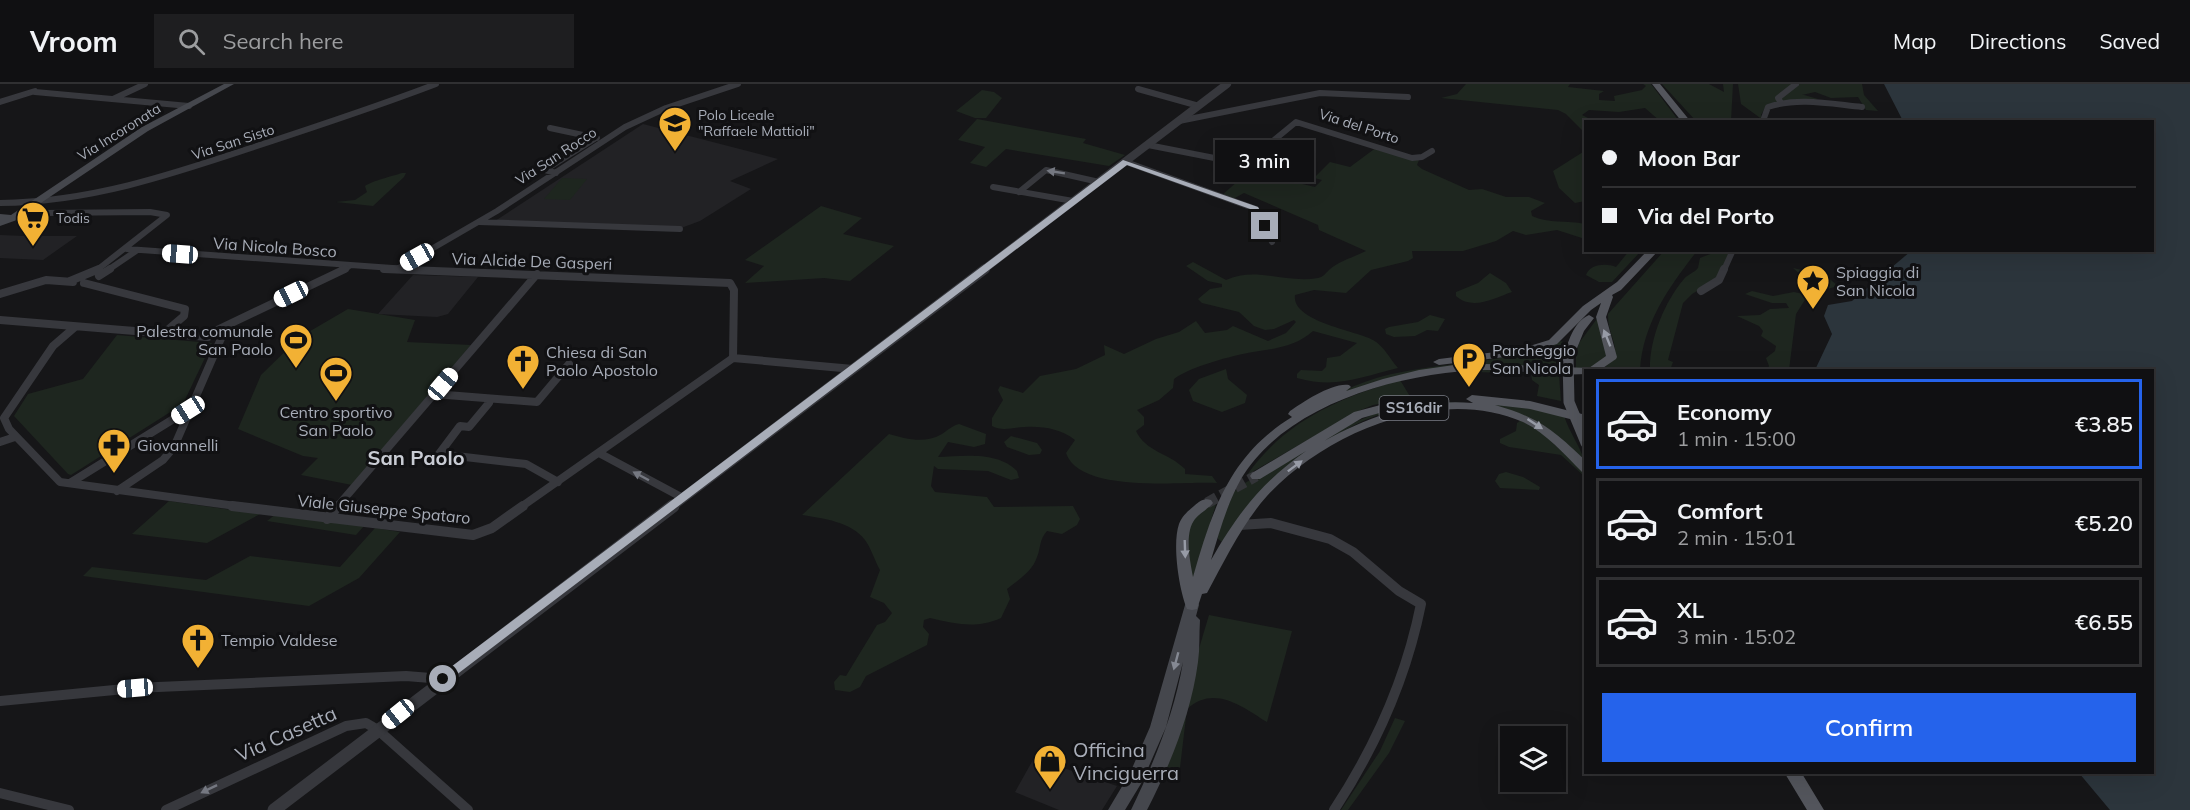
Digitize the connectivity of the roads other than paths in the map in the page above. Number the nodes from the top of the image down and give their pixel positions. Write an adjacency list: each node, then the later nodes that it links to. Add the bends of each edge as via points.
1 (145, 84): 10 (street)
2 (230, 84): 13 (main road, Via Incoronata)
3 (436, 84): 31 (street, Via San Sisto, via 353,116 147,182 87,198)
4 (738, 84): 21 (street, Via San Rocco, via 666,108)
5 (1227, 84): 14 (street)
6 (1656, 84): 16 (main road)
7 (1796, 84): 12 (street, via 1778,98)
8 (1138, 89): 14 (street)
9 (1408, 97): 18 (street, via 1320,93)
10 (112, 100): 11 (street, via 35,92); 13 (street)
11 (0, 102)
12 (1781, 103): 15 (street); 17 (street, via 1768,107)
13 (189, 106): 31 (main road, Via Incoronata, via 145,129)
14 (1199, 106): 18 (street)
15 (1862, 107)
16 (1685, 120)
17 (1765, 120)
18 (1179, 121): 22 (street)
19 (550, 128): 20 (street)
20 (596, 138): 21 (street); 25 (street, via 545,170)
21 (606, 140): 25 (street, Via San Rocco)
22 (1148, 145): 23 (street, Via del Porto, via 1245,164 1296,122 1412,158); 24 (street)
23 (1432, 151)
24 (1126, 162): 26 (street); 36 (street, via 1256,209)
25 (556, 173): 34 (street, Via San Rocco)
26 (1099, 182): 28 (street, one-way to 28, via 1046,170); 29 (street)
27 (993, 187): 28 (street)
28 (1019, 192): 29 (street)
29 (1073, 201): 56 (street)
30 (0, 203): 31 (street)
31 (28, 206): 32 (street); 33 (main road, Via Incoronata)
32 (40, 213): 33 (street); 37 (street, via 150,212 167,216)
33 (4, 219)
34 (479, 222): 35 (street); 42 (street, Via San Rocco)
35 (680, 229)
36 (1272, 242)
37 (127, 249): 38 (street, Via Nicola Bosco); 44 (street, via 95,272)
38 (135, 251): 41 (street, Via Nicola Bosco); 45 (street, via 103,274)
39 (1652, 252): 46 (main road)
40 (1732, 252): 47 (street, via 1719,280)
41 (349, 266): 42 (street, Via Alcide De Gasperi); 53 (street, Via Alcide De Gasperi, via 233,322)
42 (396, 269): 43 (street, Via Alcide De Gasperi)
43 (537, 274): 54 (street, Via Alcide De Gasperi, via 730,283 734,290); 59 (street)
44 (69, 281): 45 (street); 48 (street, via 46,280)
45 (81, 283): 52 (street, via 80,288 186,312)
46 (1621, 284): 49 (main road); 64 (main road, via 1587,308 1553,342 1521,352 1425,364 1377,375 1311,402)
47 (1701, 291)
48 (0, 294)
49 (1608, 297): 57 (main road, one-way to 49, via 1612,357 1601,317); 66 (main road, bridge, via 1579,330 1568,358 1569,402)
50 (0, 321): 51 (street)
51 (75, 327): 52 (street); 63 (street, Viale Giuseppe Spataro, via 53,346)
52 (164, 333): 53 (street)
53 (217, 335): 61 (street, Via Alcide De Gasperi)
54 (734, 358): 56 (street); 68 (street, Viale Giuseppe Spataro)
55 (569, 364): 59 (street, via 537,402)
56 (853, 369): 74 (street)
57 (1594, 369)
58 (1584, 371): 64 (main road, via 1485,367 1414,374 1350,393)
59 (434, 394): 77 (street)
60 (489, 403): 71 (street, via 469,427 460,426 439,454 526,464)
61 (188, 410): 72 (street); 73 (street, Via Alcide De Gasperi, via 174,447 163,460)
62 (1584, 418): 70 (main road, SS16dir, via 1490,400 1442,398 1404,402 1358,415)
63 (2, 421): 65 (street, Viale Giuseppe Spataro)
64 (1279, 430): 80 (main road, SS16dir, via 1251,456 1236,477 1220,514)
65 (15, 437): 67 (street); 72 (street, Viale Giuseppe Spataro, via 60,482)
66 (1584, 438)
67 (0, 442)
68 (599, 453): 71 (street, Viale Giuseppe Spataro); 74 (street, one-way to 68)
69 (1584, 467): 76 (main road, SS16dir, one-way to 69, via 1276,480 1333,441 1368,422 1425,407 1475,407 1514,413 1542,428)
70 (1256, 476)
71 (558, 482): 77 (street, Viale Giuseppe Spataro, via 479,535)
72 (70, 483): 73 (street, Viale Giuseppe Spataro)
73 (117, 491): 77 (street, Viale Giuseppe Spataro)
74 (683, 498): 81 (street)
75 (1207, 503): 80 (main road, SS16dir, one-way to 80, via 1190,516 1185,527 1186,574)
76 (1252, 506): 78 (street); 79 (main road, SS16dir)
77 (327, 519)
78 (1267, 522): 79 (street); 92 (street, via 1316,532 1342,544 1386,583 1421,604 1415,638 1384,721 1356,778)
79 (1239, 525): 80 (main road, SS16dir)
80 (1192, 605): 90 (main road, SS16dir, one-way to 90, via 1158,727); 91 (main road, SS16dir, via 1191,665 1172,737)
81 (443, 679): 82 (street, via 406,676 135,688); 83 (street)
82 (0, 701)
83 (378, 730): 87 (street, Via Casetta, one-way to 87, via 366,723 346,726); 88 (street); 89 (street)
84 (1793, 774): 93 (main road)
85 (0, 793): 86 (street)
86 (69, 810)
87 (166, 810)
88 (274, 810)
89 (468, 810)
90 (1116, 810)
91 (1139, 810)
92 (1334, 810)
93 (1816, 810)

